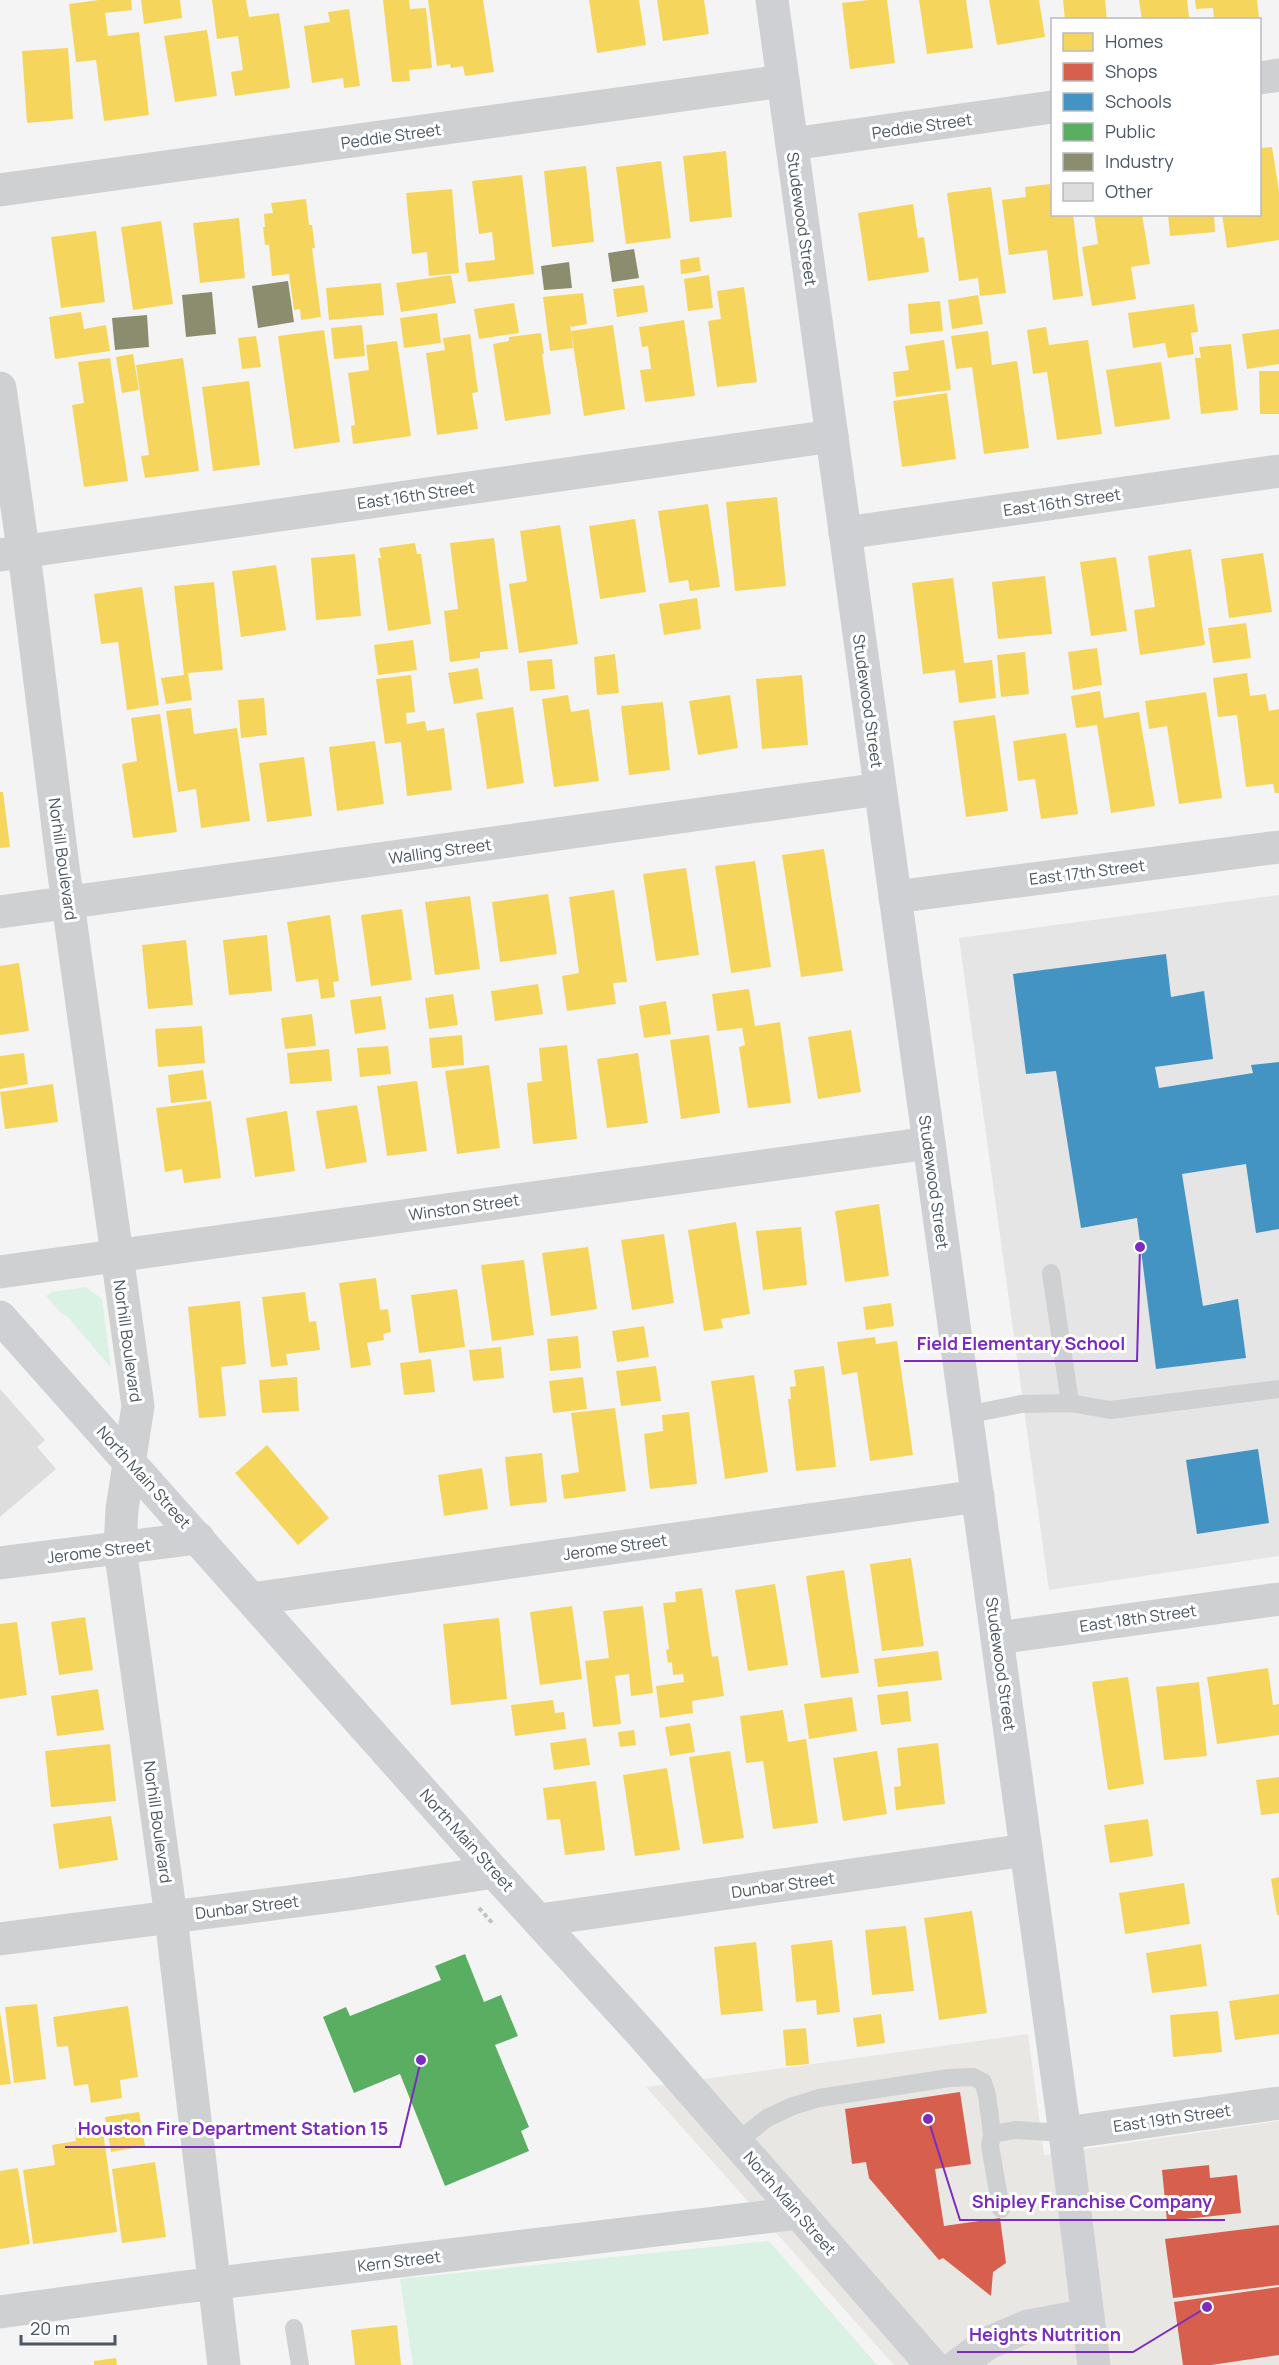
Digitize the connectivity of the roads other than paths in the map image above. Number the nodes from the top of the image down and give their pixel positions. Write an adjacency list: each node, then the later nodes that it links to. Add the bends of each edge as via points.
1 (772, 0): 4 (main road, Studewood Street)
2 (1279, 75): 3 (street)
3 (1261, 78)
4 (783, 81): 6 (main road, Studewood Street); 7 (street, Peddie Street)
5 (1051, 107): 6 (street, Peddie Street)
6 (792, 144): 9 (main road, Studewood Street)
7 (0, 190)
8 (0, 388): 12 (street, Norhill Boulevard)
9 (832, 436): 11 (main road, Studewood Street); 12 (street, East 16th Street)
10 (1279, 471): 11 (street, East 16th Street)
11 (845, 534): 13 (main road, Studewood Street)
12 (12, 554): 16 (street, Norhill Boulevard)
13 (880, 789): 15 (main road, Studewood Street); 16 (street, Walling Street)
14 (1279, 847): 15 (street, East 17th Street)
15 (895, 897): 18 (main road, Studewood Street)
16 (69, 903): 17 (street, Walling Street); 19 (street, Norhill Boulevard)
17 (0, 912)
18 (929, 1143): 19 (street, Winston Street); 25 (main road, Studewood Street)
19 (117, 1255): 20 (street, Winston Street); 26 (street, Norhill Boulevard, via 138,1406)
20 (0, 1272)
21 (1051, 1273): 24 (lane)
22 (0, 1317): 26 (main road, North Main Street)
23 (1279, 1389): 24 (lane, via 1110,1410)
24 (1070, 1403): 25 (lane, via 1021,1404)
25 (966, 1415): 27 (main road, Studewood Street)
26 (131, 1462): 28 (main road, North Main Street); 29 (street, Norhill Boulevard)
27 (978, 1496): 31 (street, Jerome Street); 33 (main road, Studewood Street)
28 (198, 1538): 29 (street, Jerome Street); 31 (main road, North Main Street)
29 (120, 1548): 30 (street, Jerome Street); 36 (street, Norhill Boulevard)
30 (0, 1563)
31 (252, 1599): 35 (main road, North Main Street)
32 (1279, 1599): 33 (street, East 18th Street)
33 (997, 1638): 34 (main road, Studewood Street)
34 (1026, 1850): 37 (street, Dunbar Street); 40 (main road, Studewood Street)
35 (494, 1872): 36 (street, Dunbar Street); 37 (main road, North Main Street)
36 (171, 1917): 38 (street, Dunbar Street); 45 (street, Norhill Boulevard)
37 (540, 1920): 42 (main road, North Main Street)
38 (0, 1939)
39 (1279, 2103): 40 (street, East 19th Street)
40 (1065, 2133): 41 (lane, via 1015,2130); 47 (main road, Studewood Street)
41 (993, 2134): 42 (lane, via 987,2095 982,2082 973,2077 819,2098 767,2118); 43 (lane, via 990,2146)
42 (737, 2142): 44 (main road, North Main Street)
43 (1001, 2209)
44 (798, 2213): 45 (street, Kern Street); 51 (main road, North Main Street)
45 (214, 2284): 46 (street, Kern Street); 49 (street, Norhill Boulevard)
46 (0, 2312)
47 (1088, 2315): 52 (main road, via 1028,2326 988,2343); 53 (main road, Studewood Street)
48 (294, 2328): 50 (lane)
49 (224, 2365)
50 (300, 2365)
51 (932, 2365)
52 (958, 2365)
53 (1094, 2365)

